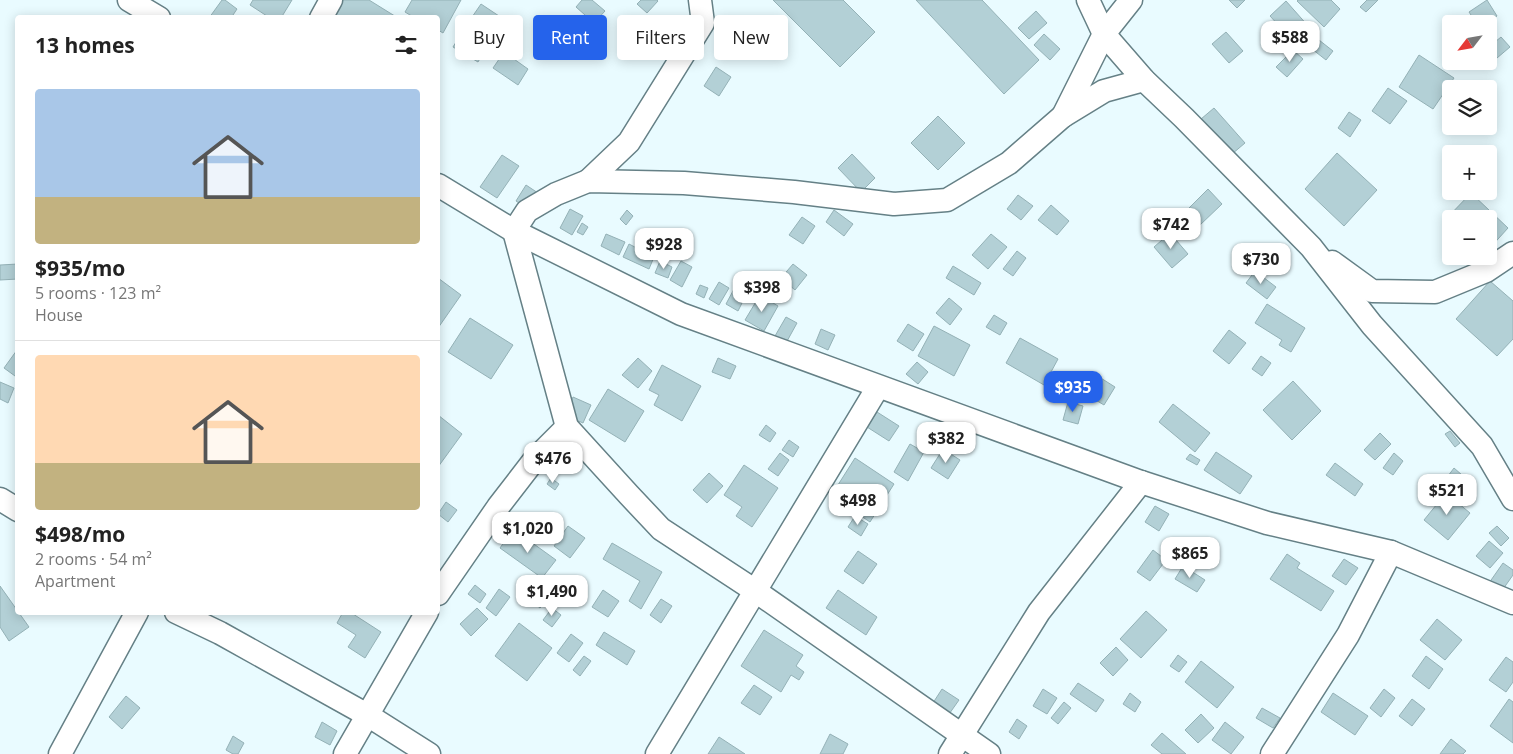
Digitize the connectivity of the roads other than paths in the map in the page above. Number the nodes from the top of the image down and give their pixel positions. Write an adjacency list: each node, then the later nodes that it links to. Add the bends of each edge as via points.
1 (129, 0): 6 (street)
2 (331, 0): 7 (street)
3 (700, 0): 11 (street, via 703,23 629,142)
4 (1088, 0): 8 (street)
5 (1130, 0): 8 (street)
6 (155, 15)
7 (324, 15)
8 (1104, 34): 9 (street); 10 (street)
9 (1144, 80): 10 (street, via 1104,91); 14 (street)
10 (1063, 116): 11 (street, via 1009,163 947,200 894,204 684,183)
11 (588, 181): 13 (street, via 527,211)
12 (440, 186): 13 (street)
13 (514, 232): 16 (street, via 681,314); 17 (street)
14 (1311, 247): 15 (street, via 1372,291 1403,293 1435,292 1486,271); 20 (street, via 1372,325 1482,446)
15 (1513, 253)
16 (878, 387): 18 (street); 23 (street)
17 (567, 427): 23 (street, via 661,529); 24 (street, via 535,459 503,500)
18 (1141, 482): 22 (street, via 1267,523); 30 (street, via 1039,612)
19 (0, 498): 21 (street)
20 (1513, 499)
21 (15, 508)
22 (1391, 552): 25 (street); 36 (street, via 1348,635)
23 (754, 590): 30 (street); 34 (street)
24 (440, 591)
25 (1512, 600)
26 (135, 615): 31 (street)
27 (182, 615): 29 (street)
28 (425, 615): 29 (street)
29 (369, 716): 32 (street); 33 (street)
30 (955, 745): 35 (street)
31 (60, 754)
32 (345, 754)
33 (429, 754)
34 (657, 754)
35 (988, 754)
36 (1272, 754)

